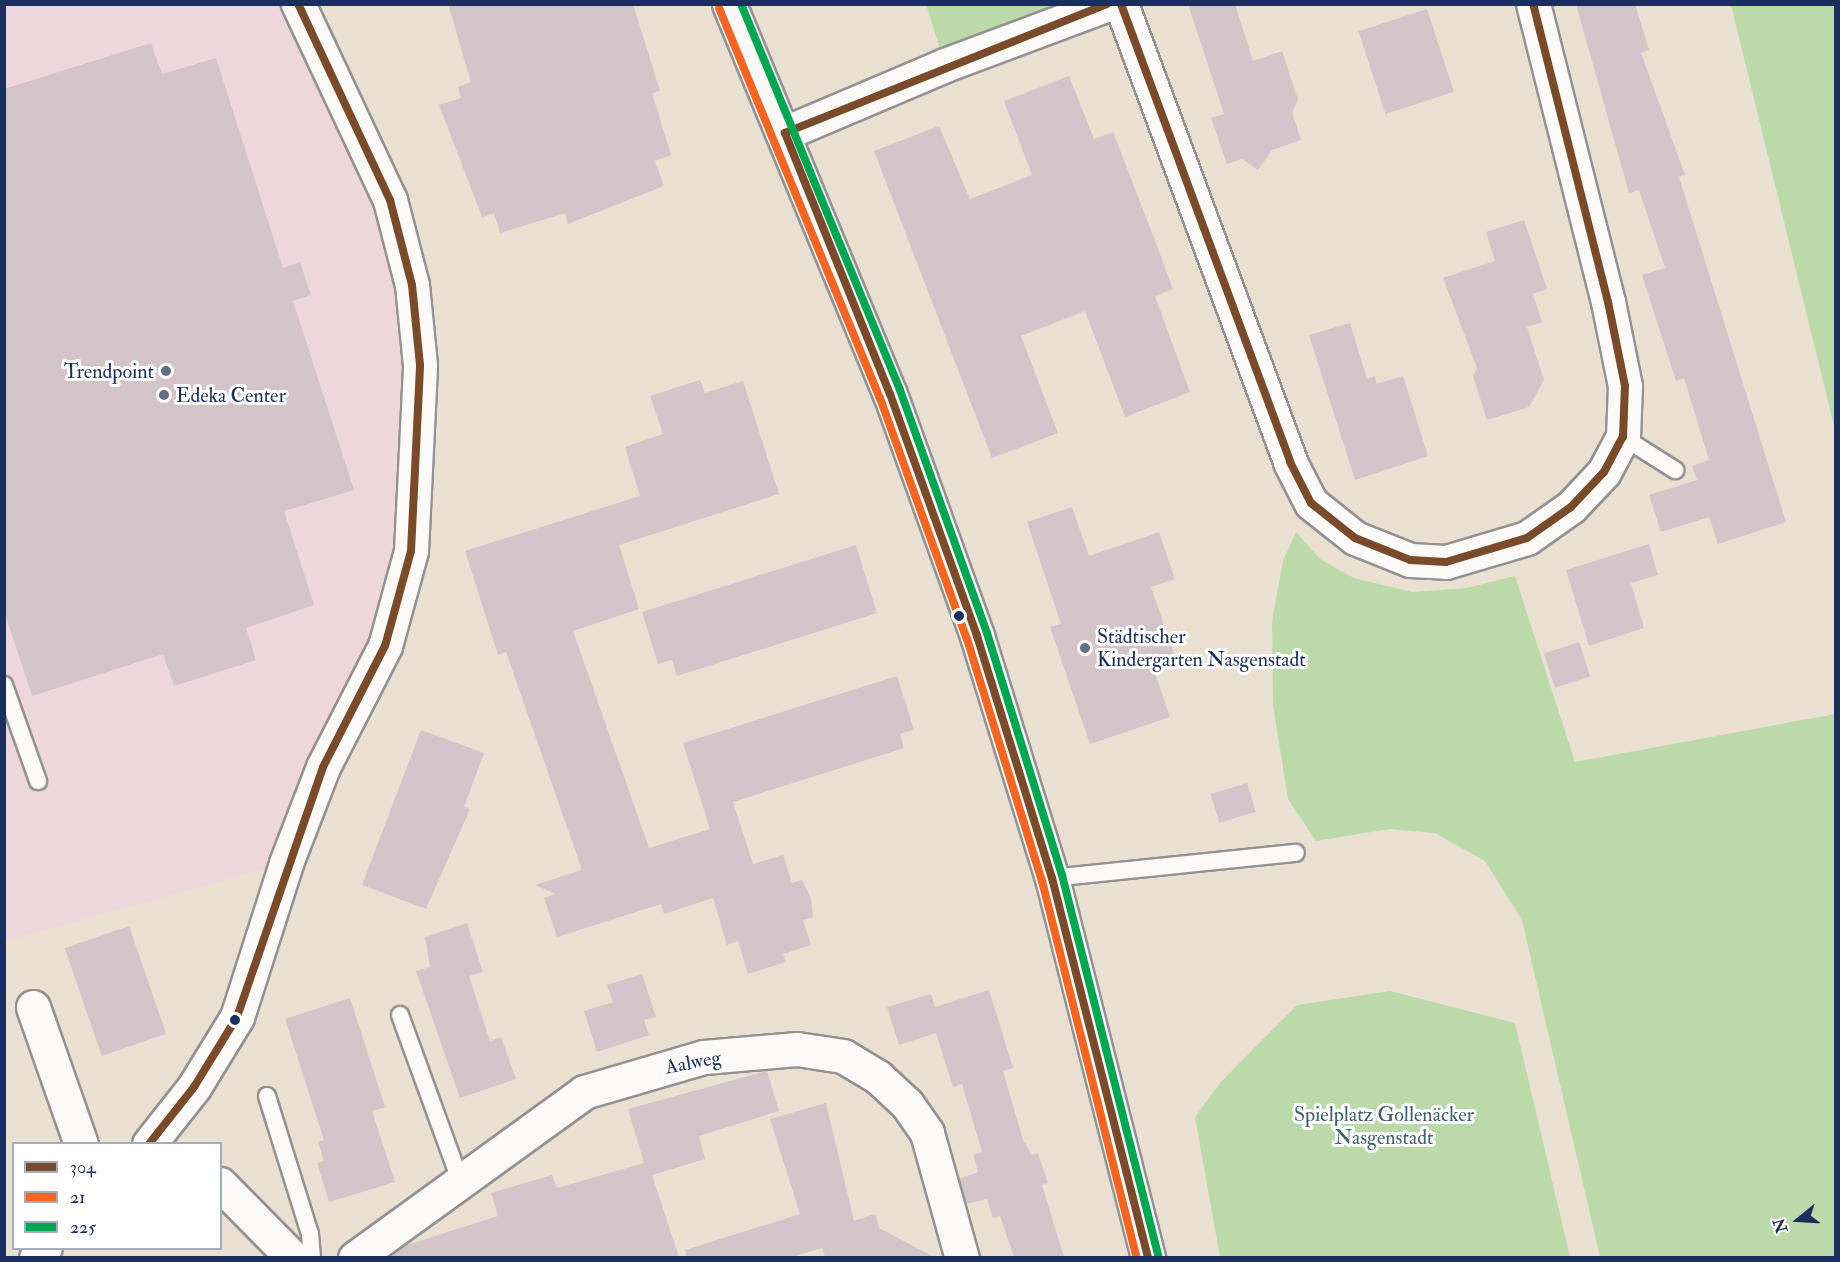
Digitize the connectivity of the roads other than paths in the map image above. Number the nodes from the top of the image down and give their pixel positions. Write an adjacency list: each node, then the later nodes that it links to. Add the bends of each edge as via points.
1 (298, 4): 16 (street, via 390,200 412,285 420,365 411,551 385,646 323,767 286,863 237,1017)
2 (729, 4): 6 (street)
3 (1108, 4): 6 (street, via 945,65)
4 (1121, 4): 7 (street, via 1290,462 1311,503 1356,538 1410,560 1446,562 1484,555 1527,538 1571,507 1604,472)
5 (1533, 4): 7 (street, via 1608,302 1625,386)
6 (785, 133): 12 (street, via 894,405 977,636)
7 (1623, 436): 8 (lane)
8 (1675, 470)
9 (4, 685): 10 (lane)
10 (38, 781)
11 (1296, 853): 12 (lane)
12 (1052, 878): 24 (street)
13 (33, 1007): 17 (street)
14 (400, 1015): 18 (lane)
15 (267, 1096): 21 (lane, via 310,1234)
16 (159, 1140)
17 (81, 1142)
18 (460, 1180): 22 (street, Aalweg); 23 (street, Aalweg, via 584,1092 621,1077 704,1058 796,1049 843,1056 878,1077 907,1104 927,1133)
19 (222, 1186): 20 (street)
20 (294, 1257)
21 (312, 1257)
22 (355, 1257)
23 (962, 1257)
24 (1148, 1257)

